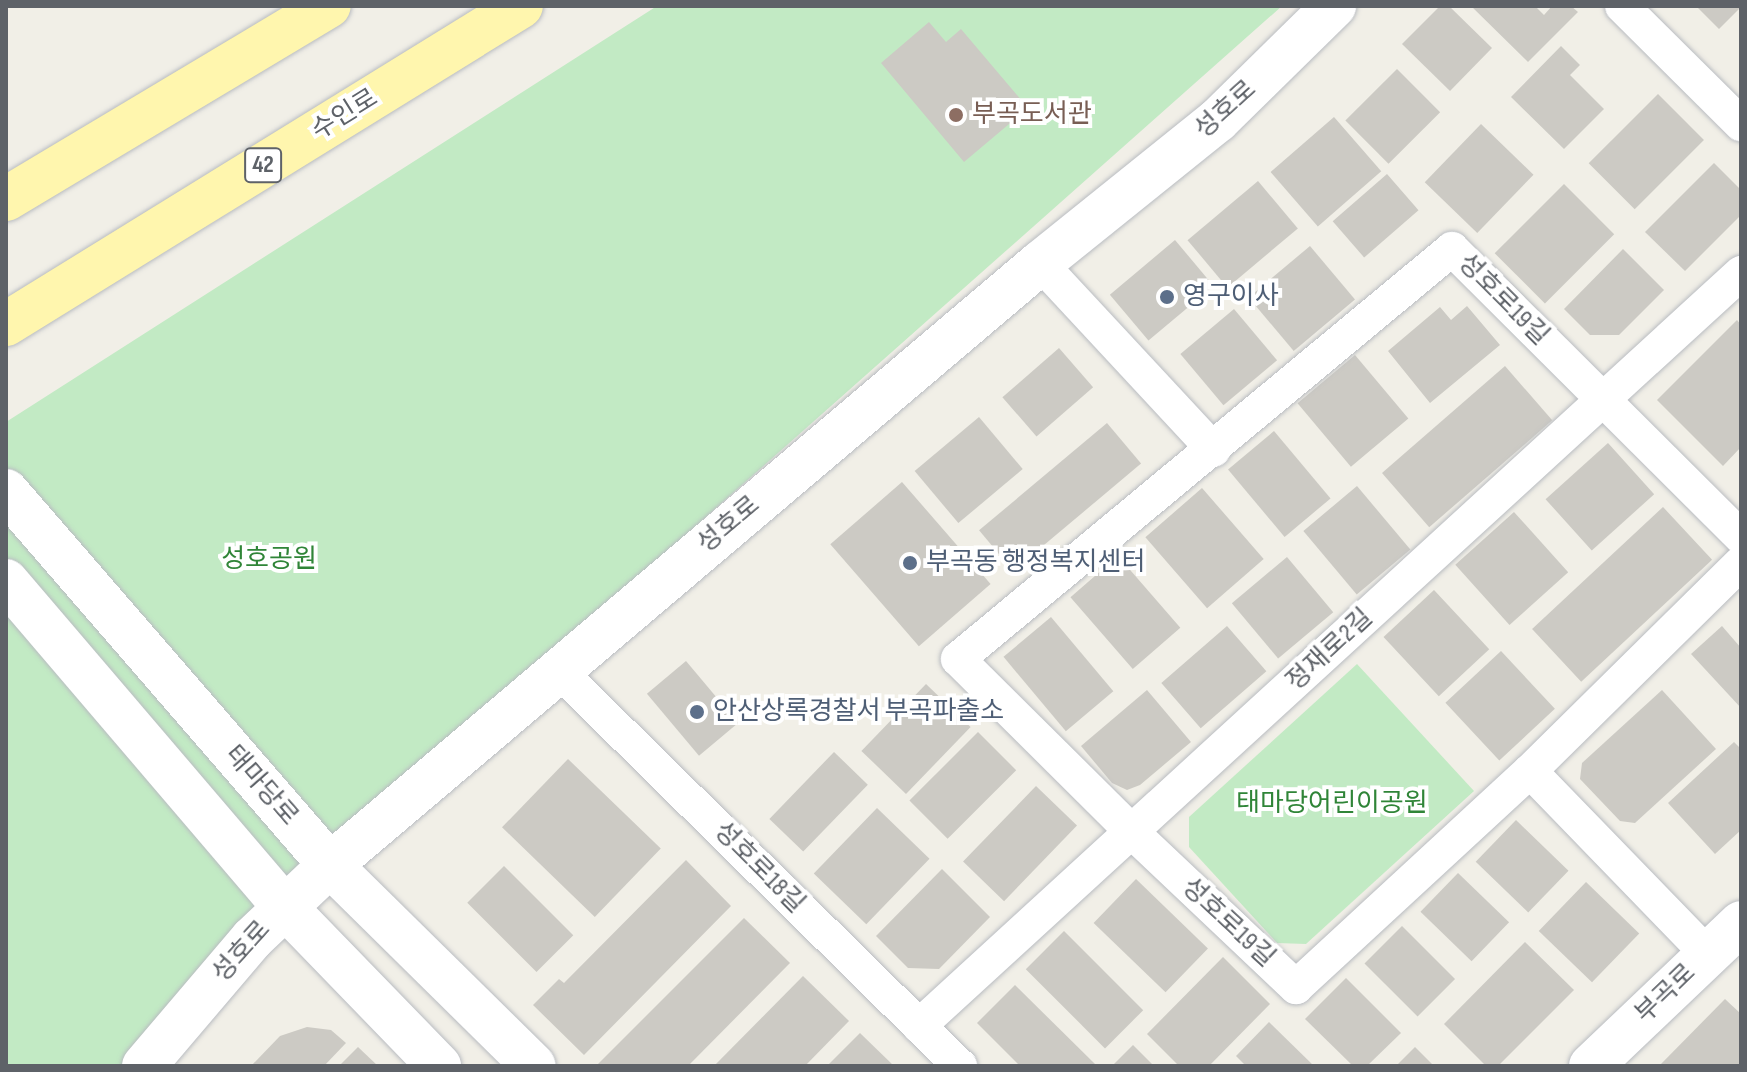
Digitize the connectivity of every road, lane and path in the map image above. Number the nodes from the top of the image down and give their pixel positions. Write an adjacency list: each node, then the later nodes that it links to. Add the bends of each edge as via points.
1 (329, 6): 6 (main road)
2 (521, 6): 9 (main road, 수인로 / 42)
3 (1334, 6): 7 (street, 성호로, via 1218,120)
4 (1622, 6): 5 (street)
5 (1741, 124)
6 (6, 199)
7 (1040, 263): 11 (street); 16 (street, 성호로)
8 (1741, 273): 10 (street, 정재로2길)
9 (6, 324)
10 (1603, 399): 11 (street, 성호로19길, via 1452,249); 13 (street, 성호로19길); 18 (street, 정재로2길)
11 (1214, 450): 18 (street, 성호로19길, via 958,659)
12 (6, 491): 19 (street, 태마당로)
13 (1741, 537)
14 (1741, 563): 17 (street, 성호로19길)
15 (6, 581): 20 (street)
16 (557, 669): 19 (street, 성호로); 23 (street, 성호로18길)
17 (1530, 771): 18 (street, 성호로19길, via 1296,987); 22 (street)
18 (1132, 832): 23 (street, 정재로2길)
19 (330, 865): 20 (street, 성호로); 26 (street, 태마당로)
20 (284, 906): 24 (street, 성호로); 25 (street)
21 (1741, 923): 22 (street, 부곡로)
22 (1708, 955): 28 (street, 부곡로)
23 (919, 1026): 27 (street, 성호로18길)
24 (144, 1066)
25 (439, 1066)
26 (534, 1066)
27 (960, 1066)
28 (1591, 1066)

